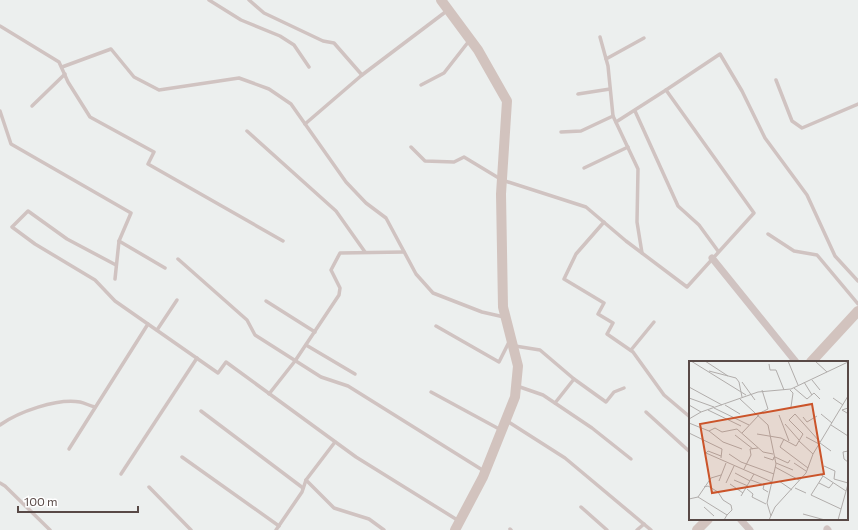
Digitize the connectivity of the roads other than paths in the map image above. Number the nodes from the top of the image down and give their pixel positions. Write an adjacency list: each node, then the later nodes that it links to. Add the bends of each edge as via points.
1 (209, 0): 9 (lane, via 240,20 280,36 294,45)
2 (249, 0): 12 (lane, via 264,13 323,41 334,43)
3 (445, 3): 7 (street); 12 (lane)
4 (0, 26): 10 (lane, via 59,62)
5 (600, 38): 8 (lane)
6 (644, 38): 8 (lane)
7 (470, 40): 14 (lane, via 444,73); 30 (street, via 507,101)
8 (606, 59): 15 (lane)
9 (308, 66)
10 (62, 67): 11 (lane); 24 (lane, via 111,49 134,77 159,90 239,78 269,89 291,104)
11 (64, 74): 19 (lane); 34 (lane, via 90,117 154,152 148,164)
12 (362, 74): 24 (lane)
13 (776, 80): 18 (lane, via 792,121 802,128)
14 (421, 85)
15 (610, 89): 17 (lane); 22 (lane)
16 (666, 90): 21 (lane); 35 (lane, via 754,213); 44 (lane, via 720,54 765,138 807,195 835,256)
17 (578, 94)
18 (858, 104)
19 (32, 106)
20 (0, 111): 33 (lane, via 11,144 131,213)
21 (636, 111): 23 (lane); 35 (lane, via 678,206 699,226)
22 (613, 116): 23 (lane); 26 (lane, via 581,131)
23 (616, 122): 28 (lane)
24 (305, 124): 37 (lane, via 346,182 366,204 386,218)
25 (247, 131): 36 (lane, via 336,211)
26 (561, 132)
27 (411, 147): 30 (lane, via 425,161 454,162 464,157)
28 (628, 147): 29 (lane); 38 (lane, via 638,169 637,222)
29 (584, 168)
30 (502, 180): 31 (lane, via 586,207); 49 (street)
31 (604, 222): 38 (lane); 57 (lane, via 576,254 564,279 604,303 598,314 613,323 607,334)
32 (768, 234): 47 (lane, via 794,251 817,255)
33 (119, 241): 41 (lane); 42 (lane)
34 (283, 241)
35 (718, 251): 40 (lane)
36 (365, 252): 37 (lane); 54 (lane, via 340,253 331,270 340,288 339,295)
37 (404, 252): 49 (lane, via 416,274 433,293 452,302)
38 (642, 254): 40 (lane, via 688,287)
39 (178, 258): 59 (lane, via 247,320 255,335)
40 (712, 258): 60 (street)
41 (116, 265): 43 (lane); 51 (lane, via 66,239 28,211 12,227 95,280 115,301)
42 (165, 268)
43 (115, 279)
44 (858, 280)
45 (177, 300): 53 (lane)
46 (266, 301): 54 (lane)
47 (858, 304)
48 (858, 311): 61 (street)
49 (505, 317): 55 (street)
50 (654, 322): 57 (lane)
51 (148, 324): 53 (lane); 69 (lane)
52 (436, 326): 55 (lane, via 499,362)
53 (157, 330): 58 (lane)
54 (315, 332): 56 (lane)
55 (511, 342): 63 (lane, via 540,350); 64 (street, via 518,366)
56 (306, 345): 59 (lane); 62 (lane)
57 (631, 350): 72 (lane, via 664,395)
58 (197, 358): 67 (lane, via 218,373 226,362); 82 (lane)
59 (295, 361): 67 (lane); 81 (lane, via 321,378 348,386)
60 (795, 361)
61 (812, 361)
62 (355, 374)
63 (574, 379): 65 (lane, via 606,402 614,392); 68 (lane)
64 (516, 386): 68 (lane, via 543,395); 73 (street, via 515,397)
65 (624, 388)
66 (431, 392): 75 (lane)
67 (269, 394): 76 (lane)
68 (555, 403): 80 (lane)
69 (95, 407): 74 (lane, via 80,402 57,403 12,416); 77 (lane)
70 (201, 411): 86 (lane)
71 (646, 412): 78 (lane)
72 (689, 416)
73 (506, 420): 75 (street); 90 (lane, via 565,458)
74 (0, 425)
75 (502, 430): 81 (street)
76 (335, 442): 83 (lane); 92 (lane)
77 (69, 448)
78 (689, 451)
79 (182, 457): 91 (lane)
80 (631, 459)
81 (485, 472): 92 (street)
82 (121, 474)
83 (306, 480): 86 (lane); 96 (lane, via 334,508 369,519)
84 (0, 483): 93 (lane)
85 (149, 487): 94 (lane)
86 (304, 488): 91 (lane)
87 (581, 508): 97 (lane)
88 (707, 520): 100 (street)
89 (741, 520): 101 (street)
90 (644, 524): 98 (lane); 99 (lane)
91 (279, 526): 95 (lane)
92 (457, 526)
93 (50, 530)
94 (191, 530)
95 (276, 530)
96 (384, 530)
97 (607, 530)
98 (637, 530)
99 (651, 530)
100 (697, 530)
101 (750, 530)

